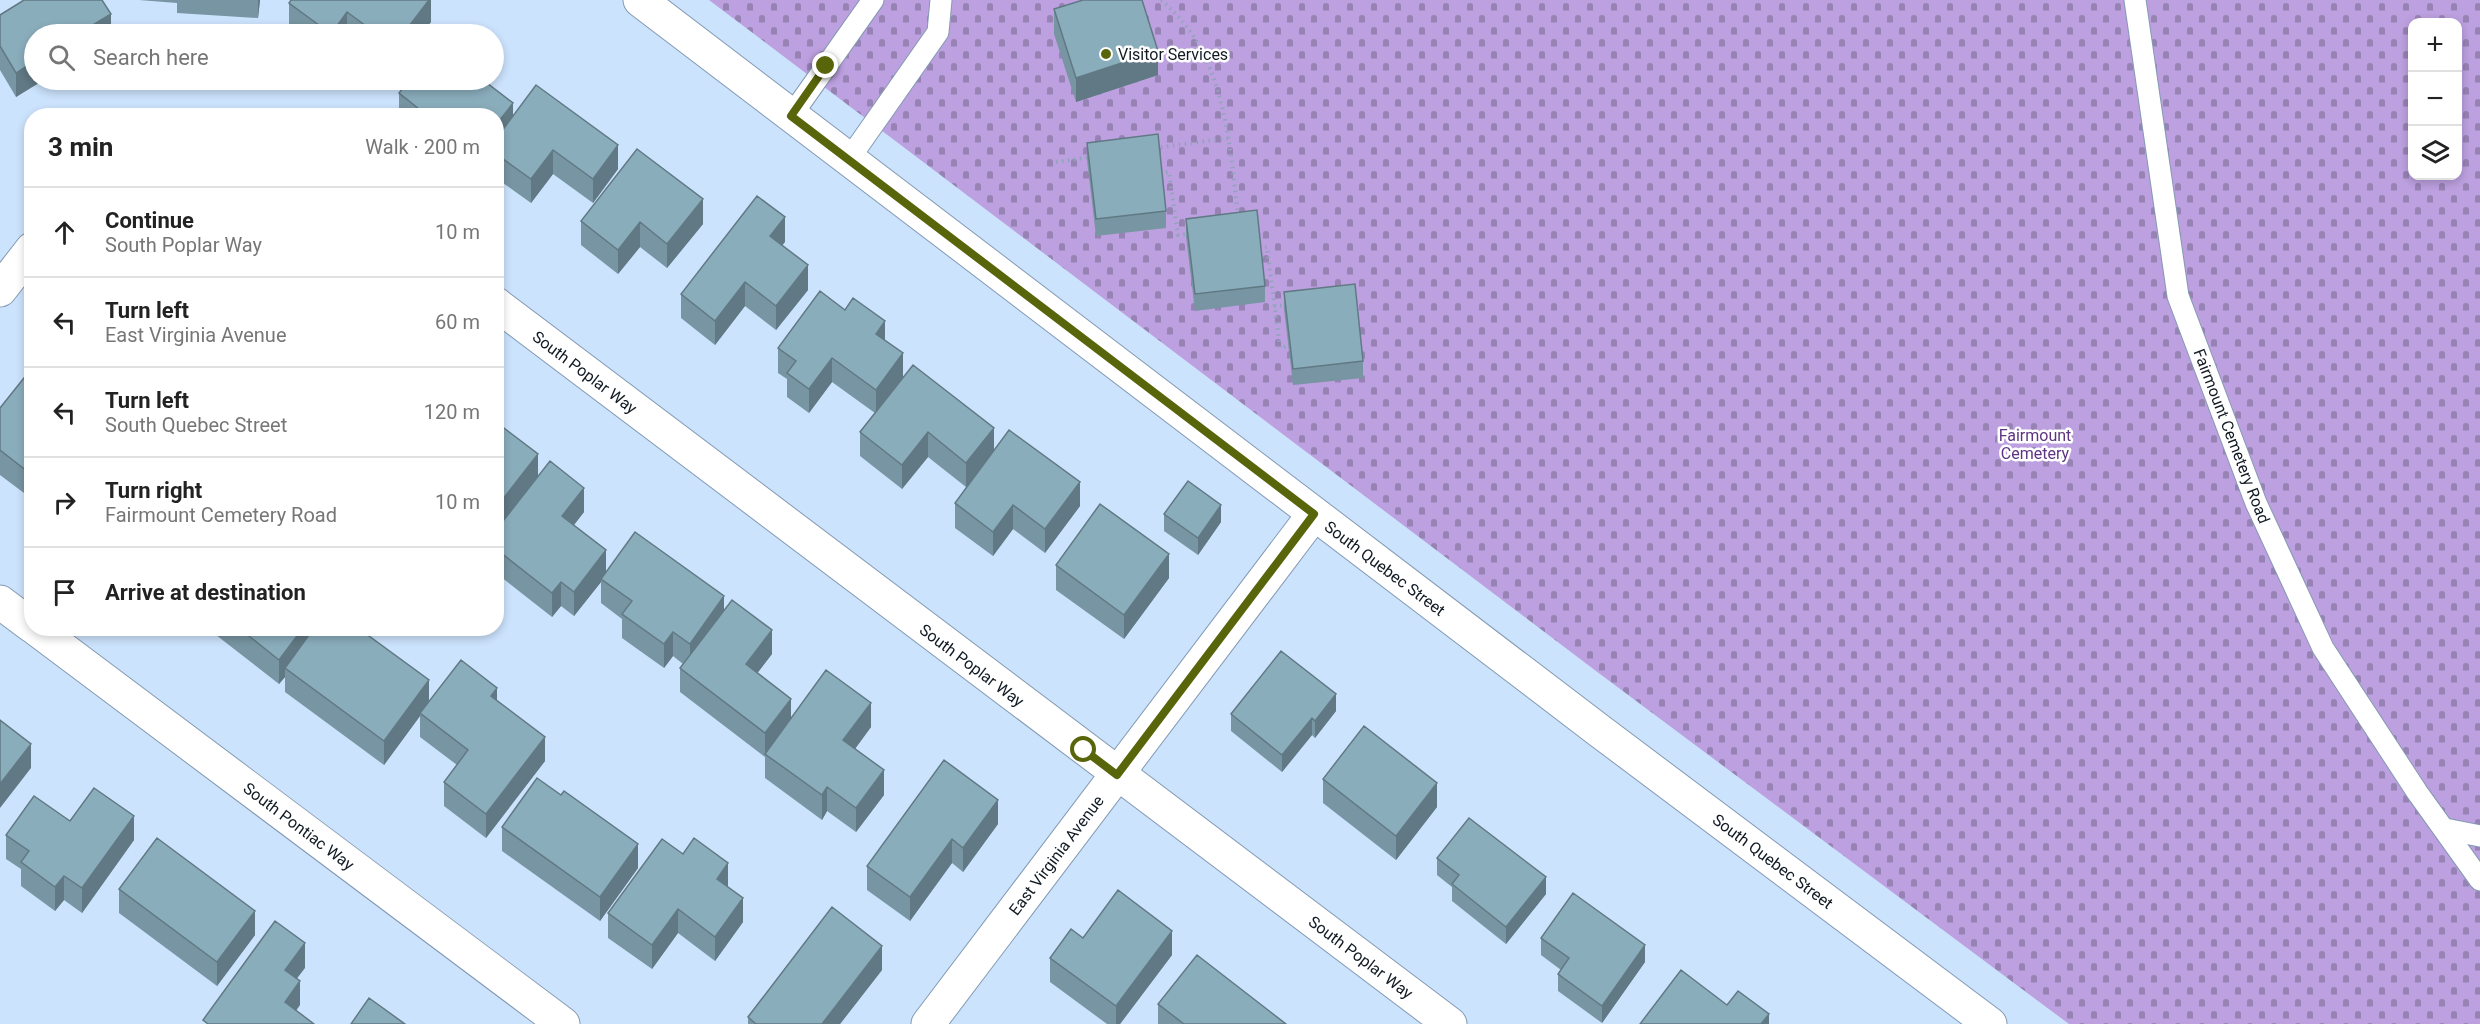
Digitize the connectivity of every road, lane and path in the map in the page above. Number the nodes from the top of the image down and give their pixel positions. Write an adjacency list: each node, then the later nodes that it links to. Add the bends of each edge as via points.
1 (639, 0): 6 (street, South Quebec Street)
2 (873, 0): 6 (lane)
3 (941, 0): 10 (lane, via 938,32)
4 (1161, 0): 7 (path, via 1190,28 1213,73)
5 (2135, 0): 27 (lane, Fairmount Cemetery Road, via 2178,296 2256,503 2323,648)
6 (791, 116): 10 (street, South Quebec Street)
7 (1229, 138): 8 (path); 13 (path)
8 (1146, 150)
9 (1100, 156): 11 (path)
10 (849, 159): 22 (street, South Quebec Street)
11 (1056, 162)
12 (1160, 173): 14 (path, via 1169,172 1178,235)
13 (1240, 226)
14 (1199, 232)
15 (1259, 248): 19 (path, via 1267,247)
16 (24, 259): 17 (street)
17 (0, 290)
18 (1297, 304): 19 (path)
19 (1274, 306): 21 (path, via 1280,348)
20 (504, 310): 26 (street, South Poplar Way)
21 (1288, 346)
22 (1314, 514): 26 (street, East Virginia Avenue); 33 (street, South Quebec Street)
23 (0, 602): 24 (street)
24 (24, 620)
25 (46, 636): 30 (street, South Pontiac Way)
26 (1117, 775): 31 (street, East Virginia Avenue); 32 (street, South Poplar Way)
27 (2445, 829): 28 (lane); 29 (lane, Fairmount Cemetery Road)
28 (2480, 836)
29 (2480, 880)
30 (563, 1024)
31 (928, 1024)
32 (1450, 1024)
33 (1990, 1024)

